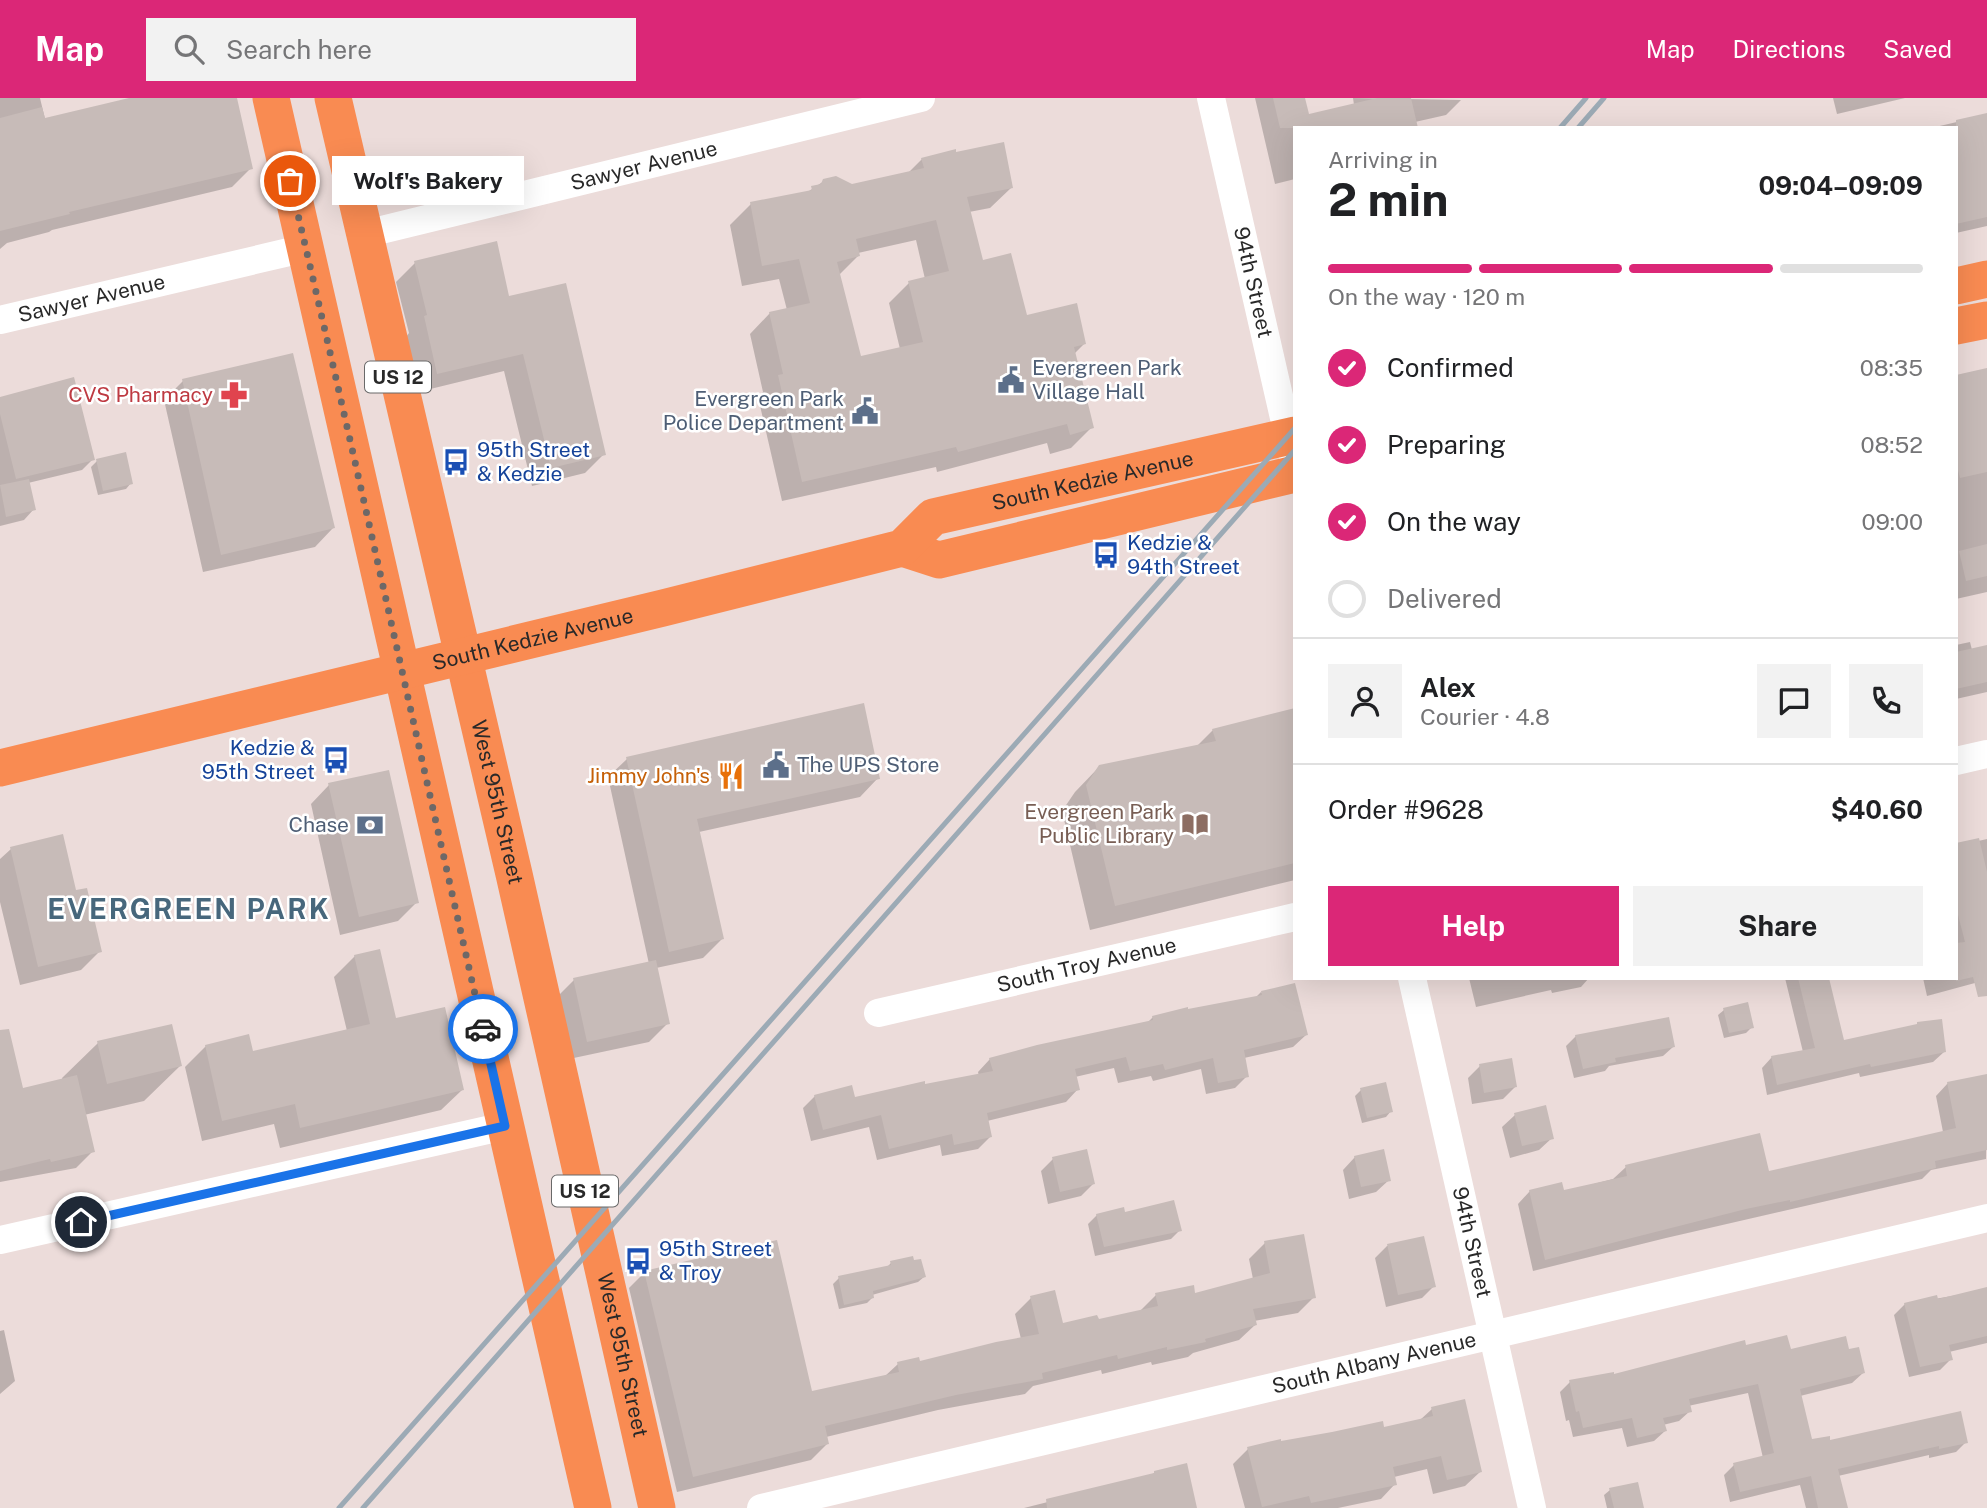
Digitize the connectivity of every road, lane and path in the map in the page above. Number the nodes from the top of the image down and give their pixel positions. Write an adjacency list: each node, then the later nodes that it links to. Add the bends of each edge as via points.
1 (271, 98): 6 (main road, US 12)
2 (333, 98): 5 (main road, West 95th Street / US 12)
3 (921, 98): 5 (street, Sawyer Avenue)
4 (1211, 98): 12 (street, 94th Street)
5 (365, 234): 15 (main road, West 95th Street / US 12)
6 (306, 248): 9 (street, Sawyer Avenue); 16 (main road, US 12)
7 (1987, 279): 8 (main road)
8 (1958, 286)
9 (0, 320)
10 (1987, 320): 11 (main road)
11 (1958, 326)
12 (1293, 446): 14 (main road, South Kedzie Avenue, via 933,517)
13 (1293, 474): 14 (main road, South Kedzie Avenue, via 939,560)
14 (902, 548): 15 (main road, South Kedzie Avenue)
15 (463, 657): 16 (main road, South Kedzie Avenue); 28 (main road, West 95th Street / US 12)
16 (401, 672): 19 (main road, South Kedzie Avenue); 23 (main road, US 12)
17 (1987, 754): 18 (street)
18 (1958, 761)
19 (0, 768)
20 (1293, 917): 22 (street, South Troy Avenue)
21 (1412, 980): 26 (street, 94th Street)
22 (878, 1013)
23 (505, 1126): 25 (street); 27 (main road, US 12)
24 (1987, 1219): 26 (street, South Albany Avenue)
25 (0, 1240)
26 (1493, 1335): 29 (street, South Albany Avenue); 30 (street, 94th Street)
27 (593, 1508)
28 (657, 1508)
29 (761, 1508)
30 (1532, 1508)

